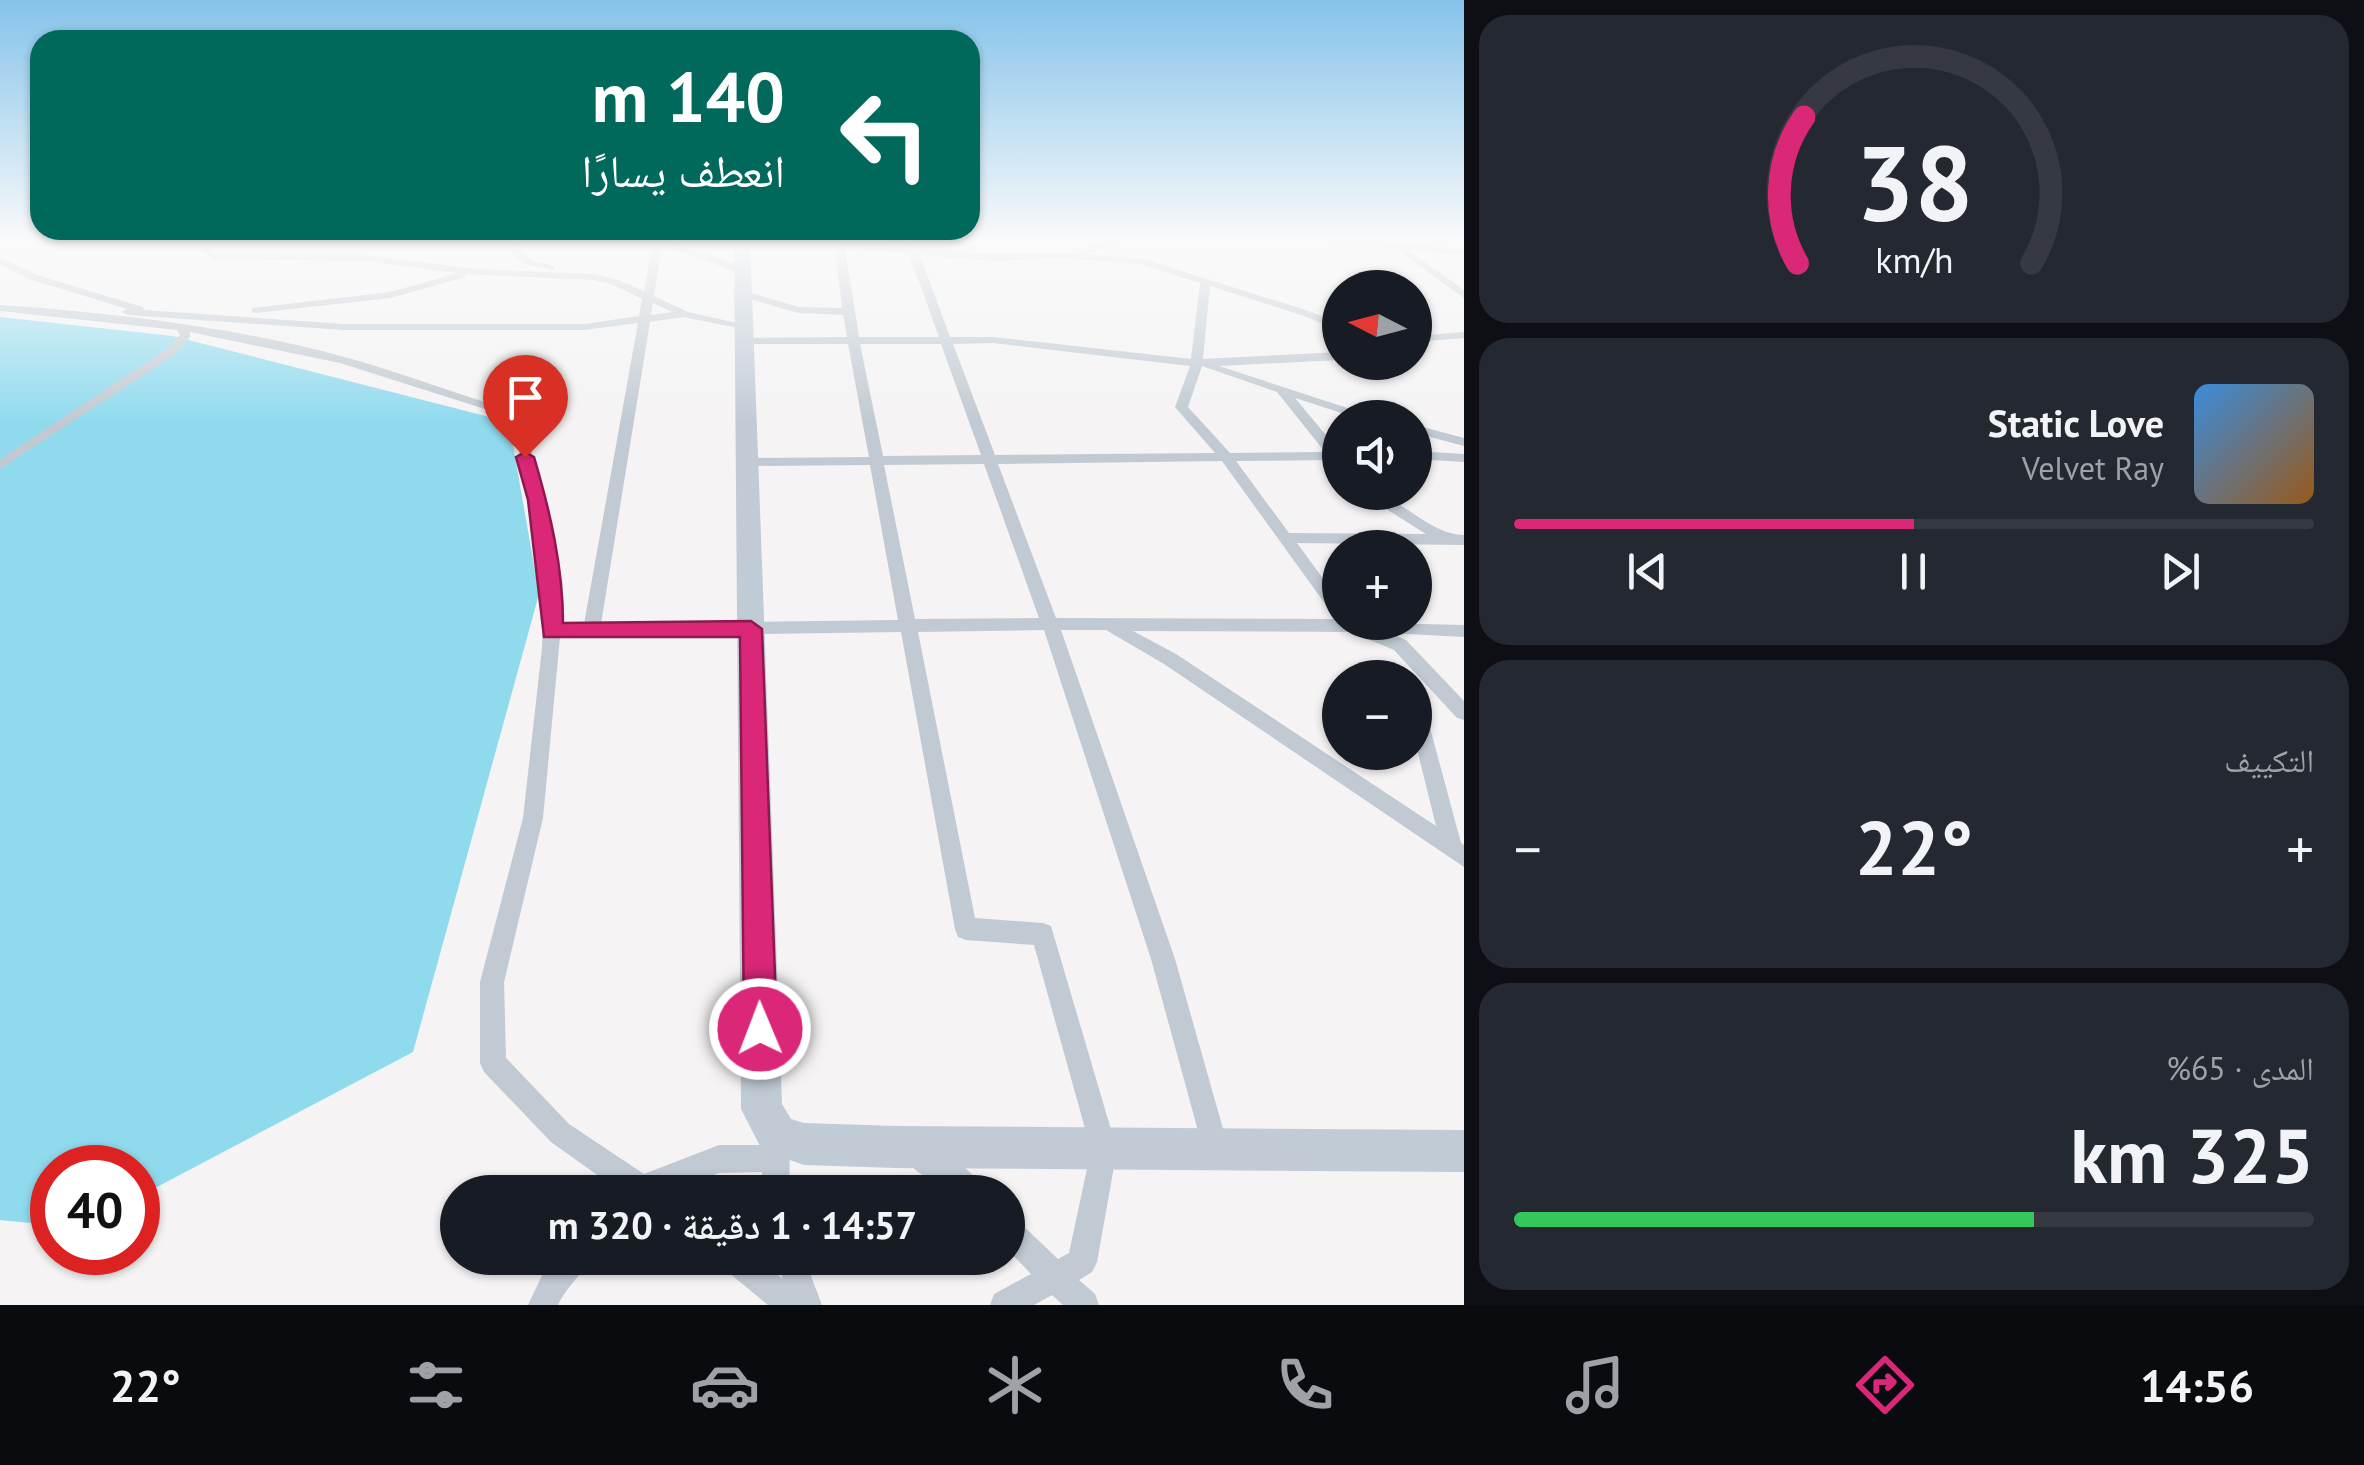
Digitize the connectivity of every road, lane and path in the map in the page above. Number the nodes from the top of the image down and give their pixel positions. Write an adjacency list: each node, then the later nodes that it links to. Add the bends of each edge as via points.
1 (113, 301): 14 (street)
2 (336, 301): 18 (street)
3 (647, 301): 19 (street)
4 (658, 301): 16 (street)
5 (722, 301): 16 (street)
6 (743, 301): 37 (street)
7 (760, 301): 25 (street)
8 (767, 301): 15 (street)
9 (847, 301): 15 (street)
10 (928, 301): 24 (street)
11 (1203, 301): 28 (street)
12 (1260, 301): 20 (street)
13 (0, 308): 17 (street)
14 (144, 310): 17 (street); 18 (street); 21 (street)
15 (848, 312): 25 (street)
16 (683, 314): 19 (street)
17 (88, 315): 21 (street)
18 (204, 315): 19 (street, via 344,327 584,327)
19 (644, 319): 54 (street)
20 (1322, 322)
21 (181, 328): 40 (street, via 186,336 170,353); 55 (street, via 347,362 519,416 550,579)
22 (1464, 336): 23 (street)
23 (1432, 338)
24 (943, 340): 25 (street); 28 (street, via 1052,344); 39 (street)
25 (856, 341): 38 (street)
26 (1322, 357): 27 (street)
27 (1256, 360): 28 (street); 29 (street)
28 (1197, 363): 29 (street); 35 (street, via 1181,407)
29 (1280, 390): 30 (street); 32 (street)
30 (1322, 403)
31 (1432, 434): 33 (street)
32 (1322, 438)
33 (1464, 442)
34 (1456, 457): 41 (street)
35 (1227, 458): 36 (street); 39 (street); 43 (street)
36 (1322, 458)
37 (747, 462): 38 (street); 53 (street)
38 (879, 462): 39 (street); 51 (street)
39 (992, 462): 49 (street)
40 (0, 465)
41 (1464, 473)
42 (1396, 510): 44 (street)
43 (1285, 538): 44 (street); 47 (street)
44 (1446, 540): 45 (street); 46 (street)
45 (1464, 540)
46 (1464, 551)
47 (1322, 589)
48 (1322, 621): 50 (street)
49 (1050, 624): 50 (street); 51 (street); 66 (street, via 1162,960)
50 (1108, 624): 62 (street)
51 (909, 626): 53 (street); 65 (street, via 966,929 1043,934)
52 (1432, 628): 56 (street)
53 (751, 629): 54 (street); 63 (street, via 762,1108)
54 (592, 630): 55 (street)
55 (552, 631): 68 (street, via 534,818 492,982 493,1063 560,1133)
56 (1464, 631)
57 (1389, 640): 58 (street)
58 (1400, 645): 59 (street); 60 (street)
59 (1404, 660)
60 (1464, 713)
61 (1432, 762): 62 (street)
62 (1458, 853)
63 (777, 1147): 64 (street); 69 (street); 70 (street)
64 (896, 1147): 65 (street); 71 (street)
65 (1104, 1150): 66 (street); 76 (street, via 1082,1262)
66 (1216, 1150): 67 (street)
67 (1464, 1151)
68 (618, 1175)
69 (680, 1175)
70 (776, 1175)
71 (952, 1175)
72 (1025, 1248): 76 (street)
73 (559, 1275): 77 (street)
74 (754, 1275): 78 (street)
75 (796, 1275): 79 (street)
76 (1054, 1278): 80 (street); 81 (street)
77 (543, 1305)
78 (792, 1305)
79 (807, 1305)
80 (1004, 1305)
81 (1084, 1305)

